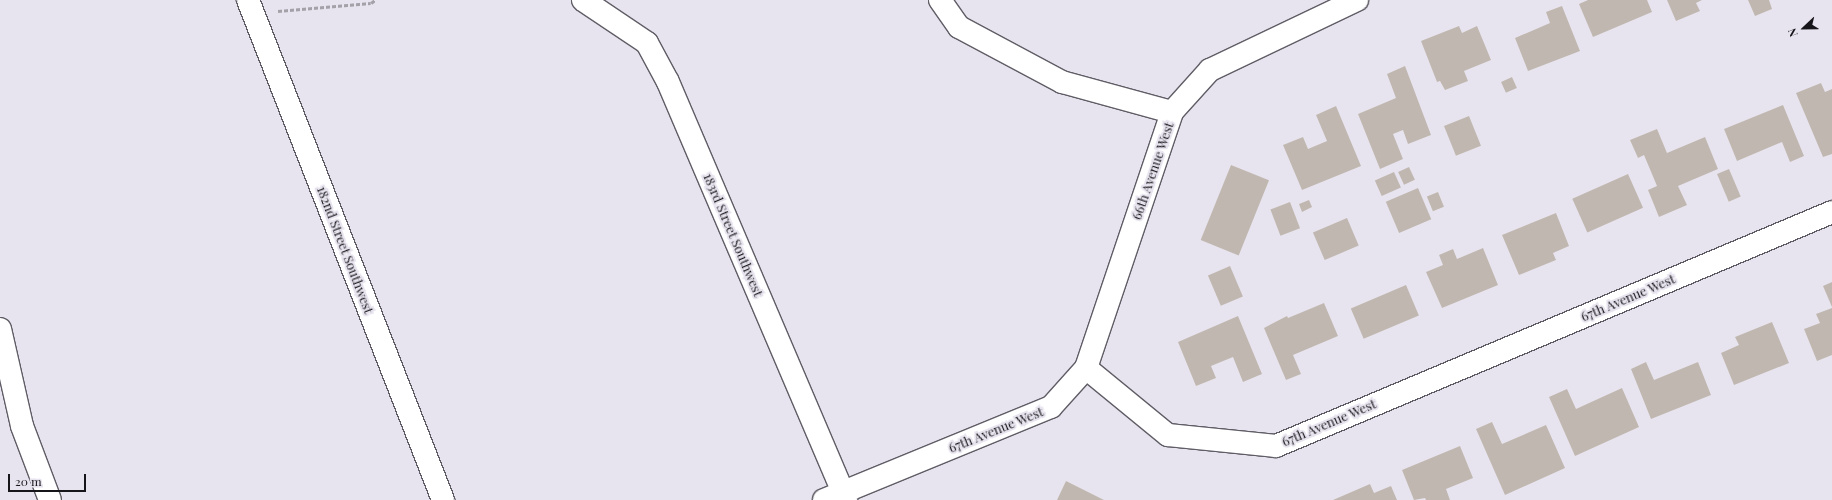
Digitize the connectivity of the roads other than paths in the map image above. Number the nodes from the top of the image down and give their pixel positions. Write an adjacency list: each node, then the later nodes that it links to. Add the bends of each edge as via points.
1 (248, 0): 11 (street, 182nd Street Southwest)
2 (583, 0): 9 (street, 183rd Street Southwest, via 647,43 668,82)
3 (940, 0): 5 (street, via 959,28 1062,82)
4 (1357, 0): 5 (street, 66th Avenue West, via 1210,70)
5 (1172, 112): 8 (street, 66th Avenue West)
6 (1832, 212): 8 (street, 67th Avenue West, via 1276,446 1168,435)
7 (0, 330): 10 (street, via 22,426)
8 (1086, 368): 9 (street, 67th Avenue West, via 1051,407)
9 (838, 497)
10 (50, 500)
11 (443, 500)

